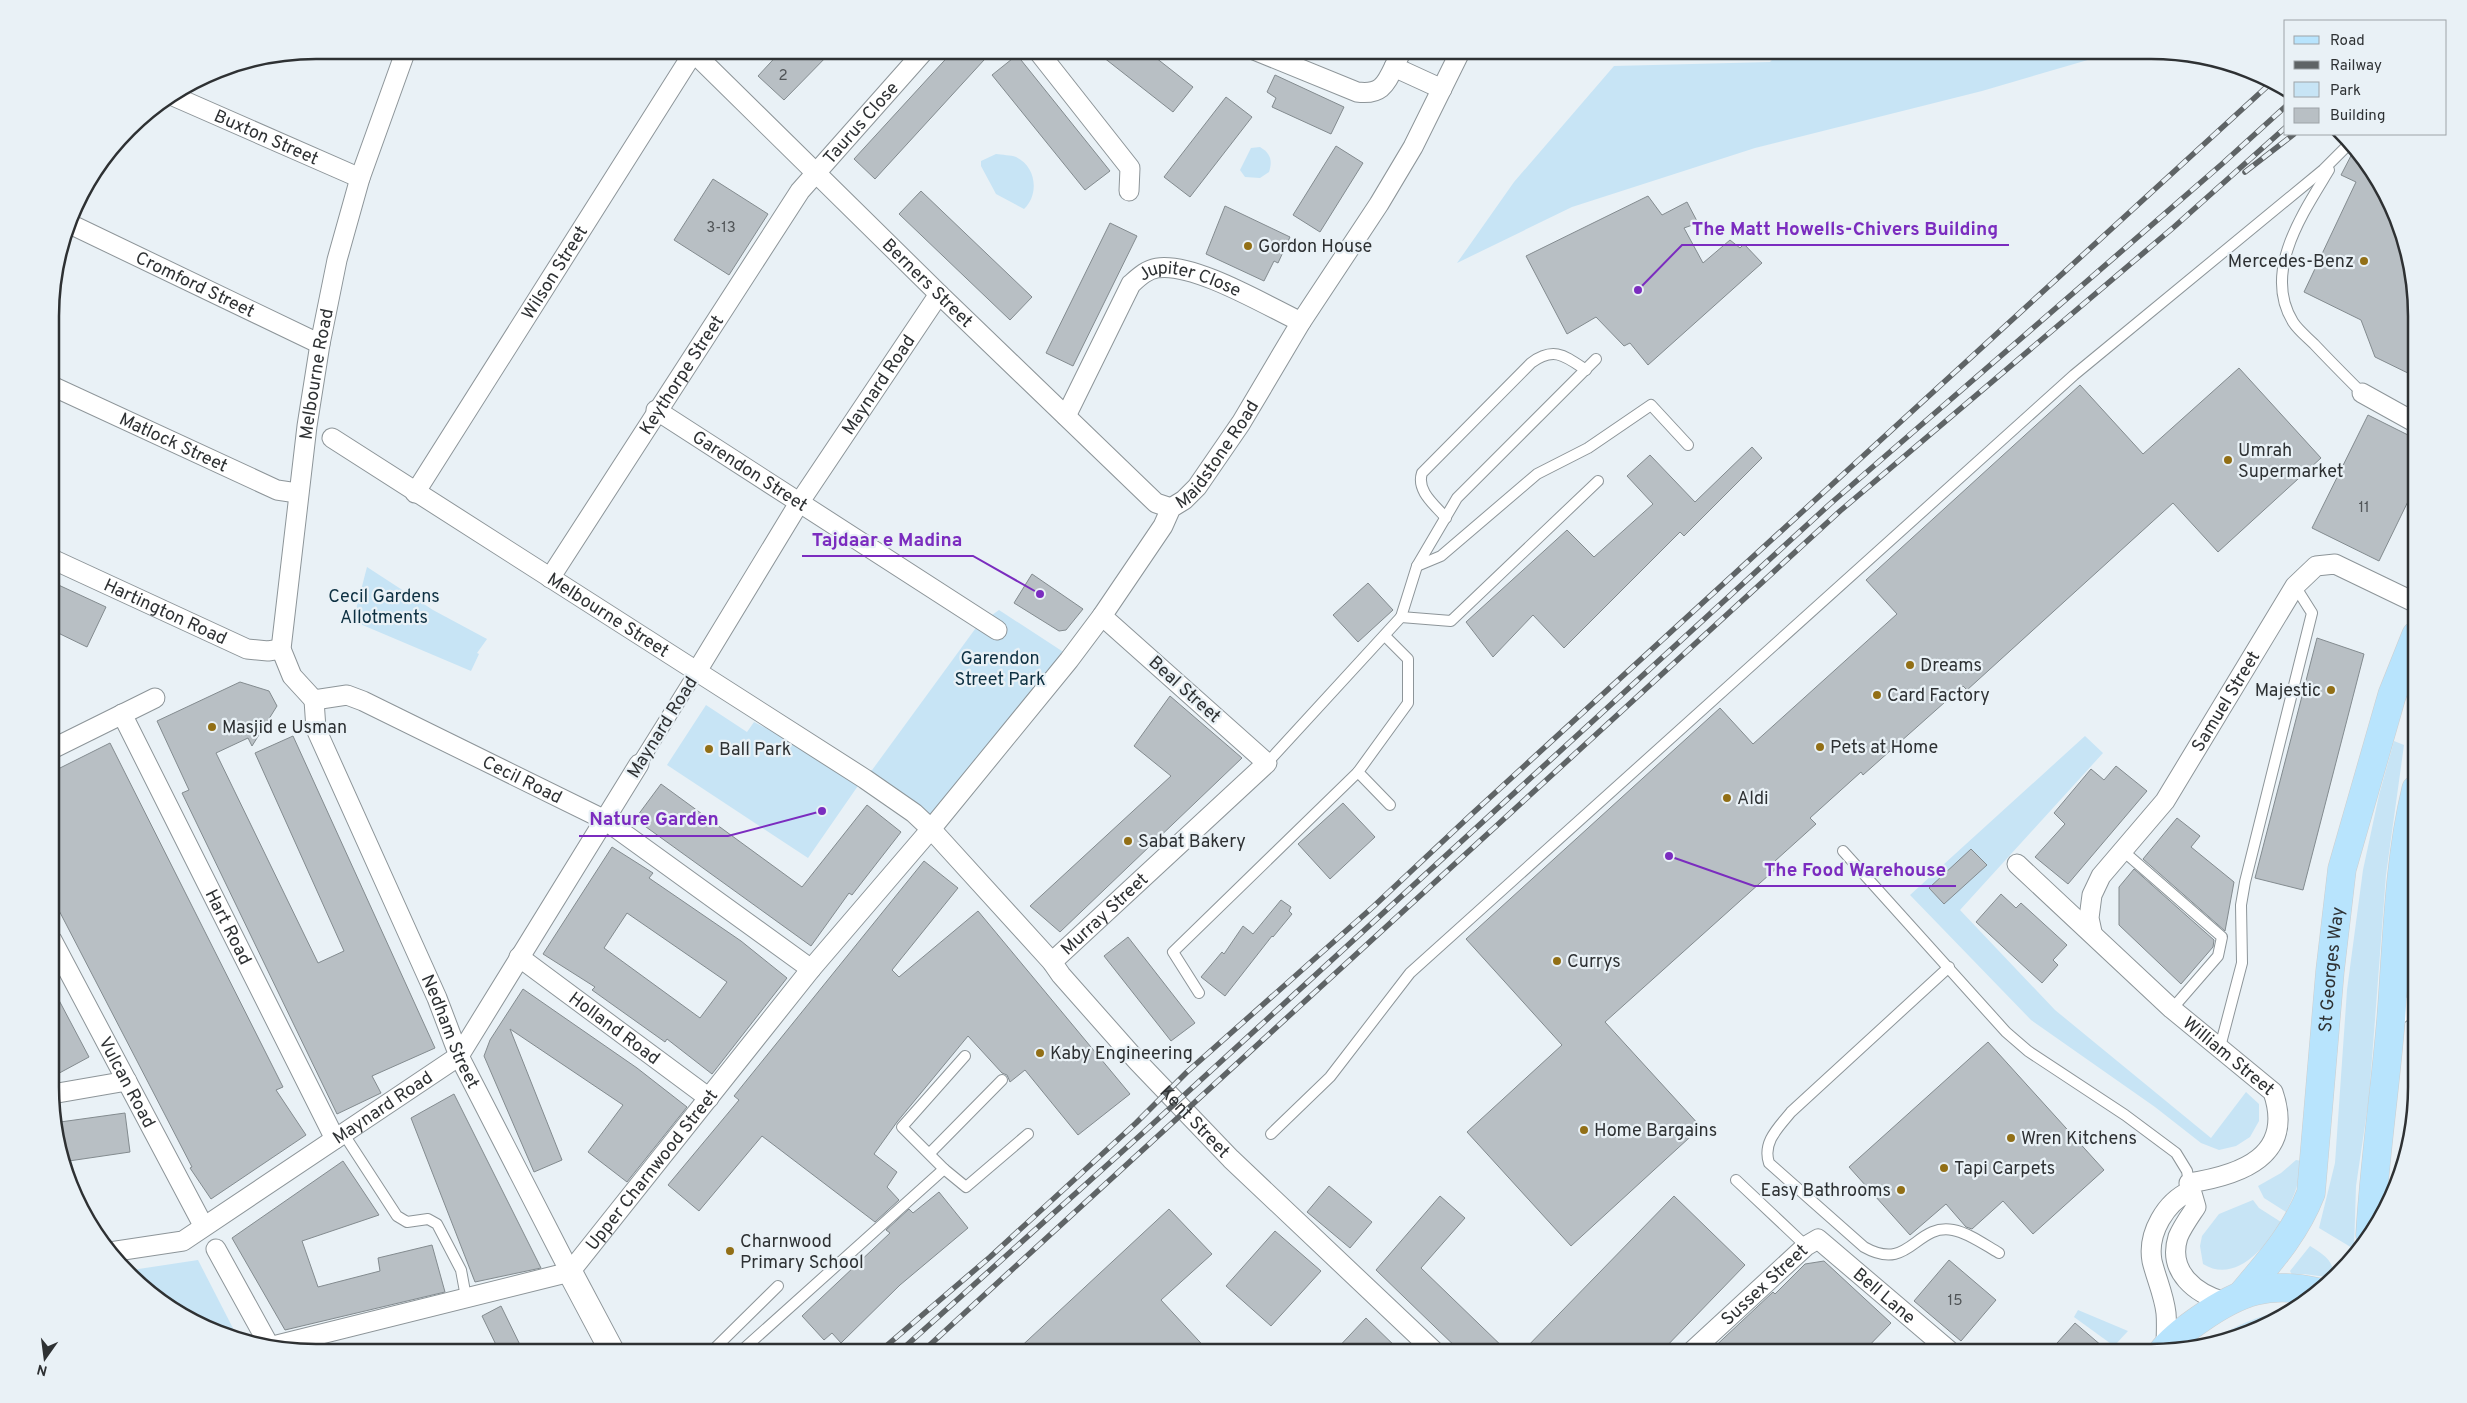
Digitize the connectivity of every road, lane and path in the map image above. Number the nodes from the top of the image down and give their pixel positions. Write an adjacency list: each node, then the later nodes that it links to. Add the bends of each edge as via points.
1 (403, 59): 15 (street, Melbourne Road)
2 (688, 59): 32 (street, Wilson Street)
3 (701, 59): 14 (street, Berners Street)
4 (917, 59): 14 (street, Taurus Close)
5 (1044, 59): 16 (street, via 1130,168)
6 (1276, 59): 9 (street, via 1357,92 1376,91 1385,85)
7 (1398, 59): 9 (street)
8 (1457, 59): 10 (street, Maidstone Road)
9 (1394, 67): 10 (street)
10 (1442, 89): 19 (street, Maidstone Road, via 1379,204)
11 (179, 98): 15 (street, Buxton Street)
12 (2345, 148): 13 (lane)
13 (2323, 170): 24 (lane, via 2329,170 2296,224 2283,268 2282,290 2285,307 2294,323); 82 (lane, via 2074,375 1410,973 1330,1077)
14 (816, 172): 18 (street, Berners Street); 25 (street, Keythorpe Street, via 800,191)
15 (360, 178): 20 (street, Melbourne Road, via 337,260)
16 (1129, 191)
17 (75, 226): 20 (street, Cromford Street)
18 (939, 294): 26 (street, Berners Street); 33 (street, Maynard Road)
19 (1301, 322): 26 (street, Jupiter Close, via 1195,273 1157,268 1143,273 1131,284); 34 (street, Maidstone Road, via 1241,423 1197,487)
20 (320, 344): 31 (street, Melbourne Road)
21 (1596, 359): 22 (lane)
22 (1586, 370): 35 (lane, via 1457,498); 35 (lane, via 1562,355 1542,355 1422,474 1419,482 1422,490)
23 (59, 389): 31 (street, Matlock Street, via 277,490)
24 (2362, 393): 27 (street)
25 (656, 410): 33 (street, Garendon Street); 38 (street, Keythorpe Street)
26 (1066, 416): 34 (street, Berners Street, via 1156,503)
27 (2408, 419)
28 (332, 438): 32 (street, Melbourne Street)
29 (1688, 445): 37 (lane, via 1651,405 1588,448 1536,474 1441,556)
30 (1598, 481): 42 (lane, via 1451,621)
31 (297, 492): 45 (street, Melbourne Road)
32 (415, 493): 38 (street, Melbourne Street)
33 (799, 503): 43 (street, Garendon Street); 47 (street, Maynard Road)
34 (1171, 508): 41 (street, Maidstone Road, via 1163,526)
35 (1446, 518): 37 (lane)
36 (59, 562): 45 (street, Hartington Road, via 247,649)
37 (1417, 566): 42 (lane)
38 (550, 578): 47 (street, Melbourne Street)
39 (2295, 586): 40 (street, Samuel Street, via 2316,566 2335,564); 59 (street, Samuel Street, via 2165,801); 74 (lane, via 2312,613 2245,882 2241,905 2242,963)
40 (2408, 599)
41 (1102, 616): 52 (street, Beal Street); 57 (street, Maidstone Road)
42 (1401, 617): 44 (lane)
43 (997, 630)
44 (1385, 636): 52 (lane); 54 (lane, via 1408,659 1408,703)
45 (281, 649): 49 (street, Melbourne Road, via 292,676)
46 (2408, 655): 97 (main road, St Georges Way, via 2392,696 2342,869 2311,1193 2288,1238)
47 (696, 671): 53 (street, Maynard Road); 57 (street, Melbourne Street, via 865,778)
48 (155, 698): 50 (street)
49 (314, 700): 56 (street, Cecil Road, via 347,695 363,701); 75 (street, Nedham Street, via 316,729 437,998)
50 (122, 714): 51 (street); 83 (street, Hart Road)
51 (59, 746)
52 (1267, 763): 67 (street, Murray Street)
53 (639, 764): 56 (street, Maynard Road)
54 (1358, 772): 55 (lane); 70 (lane, via 1174,952)
55 (1390, 805)
56 (605, 820): 66 (street, Maynard Road); 69 (street, Cecil Road)
57 (931, 829): 67 (street, Kent Street); 69 (street, Upper Charnwood Street)
58 (2408, 843): 62 (main road)
59 (2122, 850): 64 (street, Samuel Street, via 2101,876 2092,895 2089,918); 71 (lane, via 2222,937 2218,956)
60 (1843, 851): 68 (lane)
61 (2017, 864): 64 (street, William Street)
62 (2402, 884): 63 (street); 73 (main road)
63 (2408, 900)
64 (2092, 932): 71 (street, William Street)
65 (59, 953): 78 (street, Vulcan Road)
66 (519, 957): 75 (street, Maynard Road); 80 (street, Holland Road)
67 (1052, 962): 104 (street, Kent Street, via 1138,1062 1231,1159)
68 (1949, 968): 87 (lane, via 2006,1032 2028,1051 2176,1153 2188,1171); 93 (lane, via 1791,1112 1767,1146 1767,1156 1769,1162 1877,1255 1893,1256 1932,1232 1953,1230)
69 (811, 969): 80 (street, Upper Charnwood Street)
70 (1199, 993)
71 (2172, 1009): 74 (street, William Street)
72 (2408, 1009): 73 (street)
73 (2391, 1020): 88 (main road)
74 (2220, 1047): 87 (street, William Street, via 2273,1092 2278,1108 2275,1140 2264,1156 2239,1171)
75 (459, 1056): 83 (street, Maynard Road); 94 (street, Nedham Street)
76 (965, 1056): 84 (lane, via 902,1127)
77 (1002, 1080): 84 (lane)
78 (127, 1081): 79 (street); 89 (street, Vulcan Road)
79 (59, 1093)
80 (709, 1098): 94 (street, Upper Charnwood Street)
81 (1028, 1134): 85 (lane, via 966,1187)
82 (1271, 1134)
83 (339, 1136): 89 (street, Maynard Road); 98 (lane, via 398,1216 407,1222 428,1219 437,1224 461,1270)
84 (930, 1153): 85 (lane)
85 (944, 1169): 103 (lane)
86 (1736, 1180): 90 (lane)
87 (2190, 1187): 97 (street, via 2196,1207 2178,1238 2176,1255 2185,1280 2208,1297); 107 (street, William Street, via 2161,1217 2151,1246 2166,1314)
88 (2371, 1221)
89 (204, 1225): 92 (street, Maynard Road, via 183,1241)
90 (1812, 1242): 105 (street, Sussex Street); 106 (street, Bell Lane)
91 (216, 1249): 99 (street)
92 (118, 1251)
93 (1999, 1253)
94 (570, 1272): 98 (street); 101 (street, Nedham Street)
95 (778, 1286): 102 (lane)
96 (2308, 1291): 97 (main road, via 2266,1289)
97 (2234, 1297): 108 (main road, via 2187,1328)
98 (466, 1298): 100 (street)
99 (266, 1339)
100 (287, 1343)
101 (608, 1344)
102 (719, 1344)
103 (750, 1344)
104 (1426, 1344)
105 (1700, 1344)
106 (1942, 1344)
107 (2164, 1344)
108 (2171, 1344)

